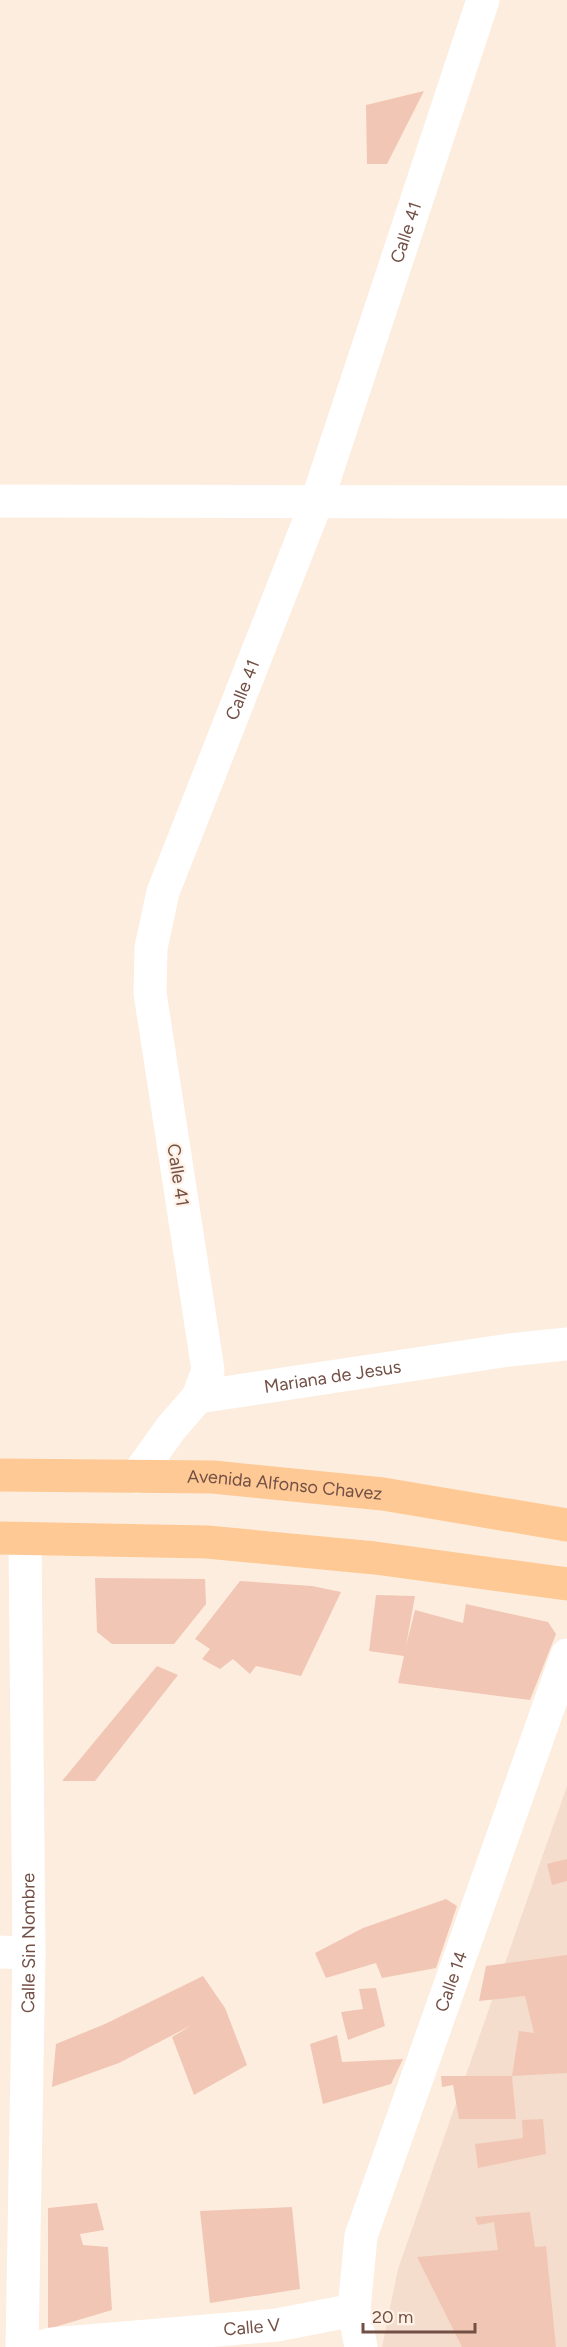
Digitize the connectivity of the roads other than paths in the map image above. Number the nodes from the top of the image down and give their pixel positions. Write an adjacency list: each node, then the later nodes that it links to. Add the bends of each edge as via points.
1 (483, 0): 3 (street, Calle 41)
2 (0, 501): 3 (street)
3 (317, 501): 4 (street); 6 (street, Calle 41, via 163,892 151,948 150,993 208,1370)
4 (567, 502)
5 (567, 1344): 6 (street, Mariana de Jesus)
6 (198, 1397): 8 (street)
7 (0, 1475): 8 (main road, Avenida Alfonso Chavez)
8 (136, 1477): 9 (main road, Avenida Alfonso Chavez, via 213,1477 370,1493)
9 (567, 1525)
10 (12, 1538): 11 (main road, via 207,1542 375,1558); 13 (street, Calle Sin Nombre)
11 (567, 1584)
12 (567, 1655): 14 (street, Calle 14, via 361,2236)
13 (14, 1953): 15 (street, Calle Sin Nombre)
14 (354, 2310): 16 (street, Calle V, via 277,2325); 17 (street, Calle 14)
15 (22, 2347)
16 (41, 2347)
17 (361, 2347)

